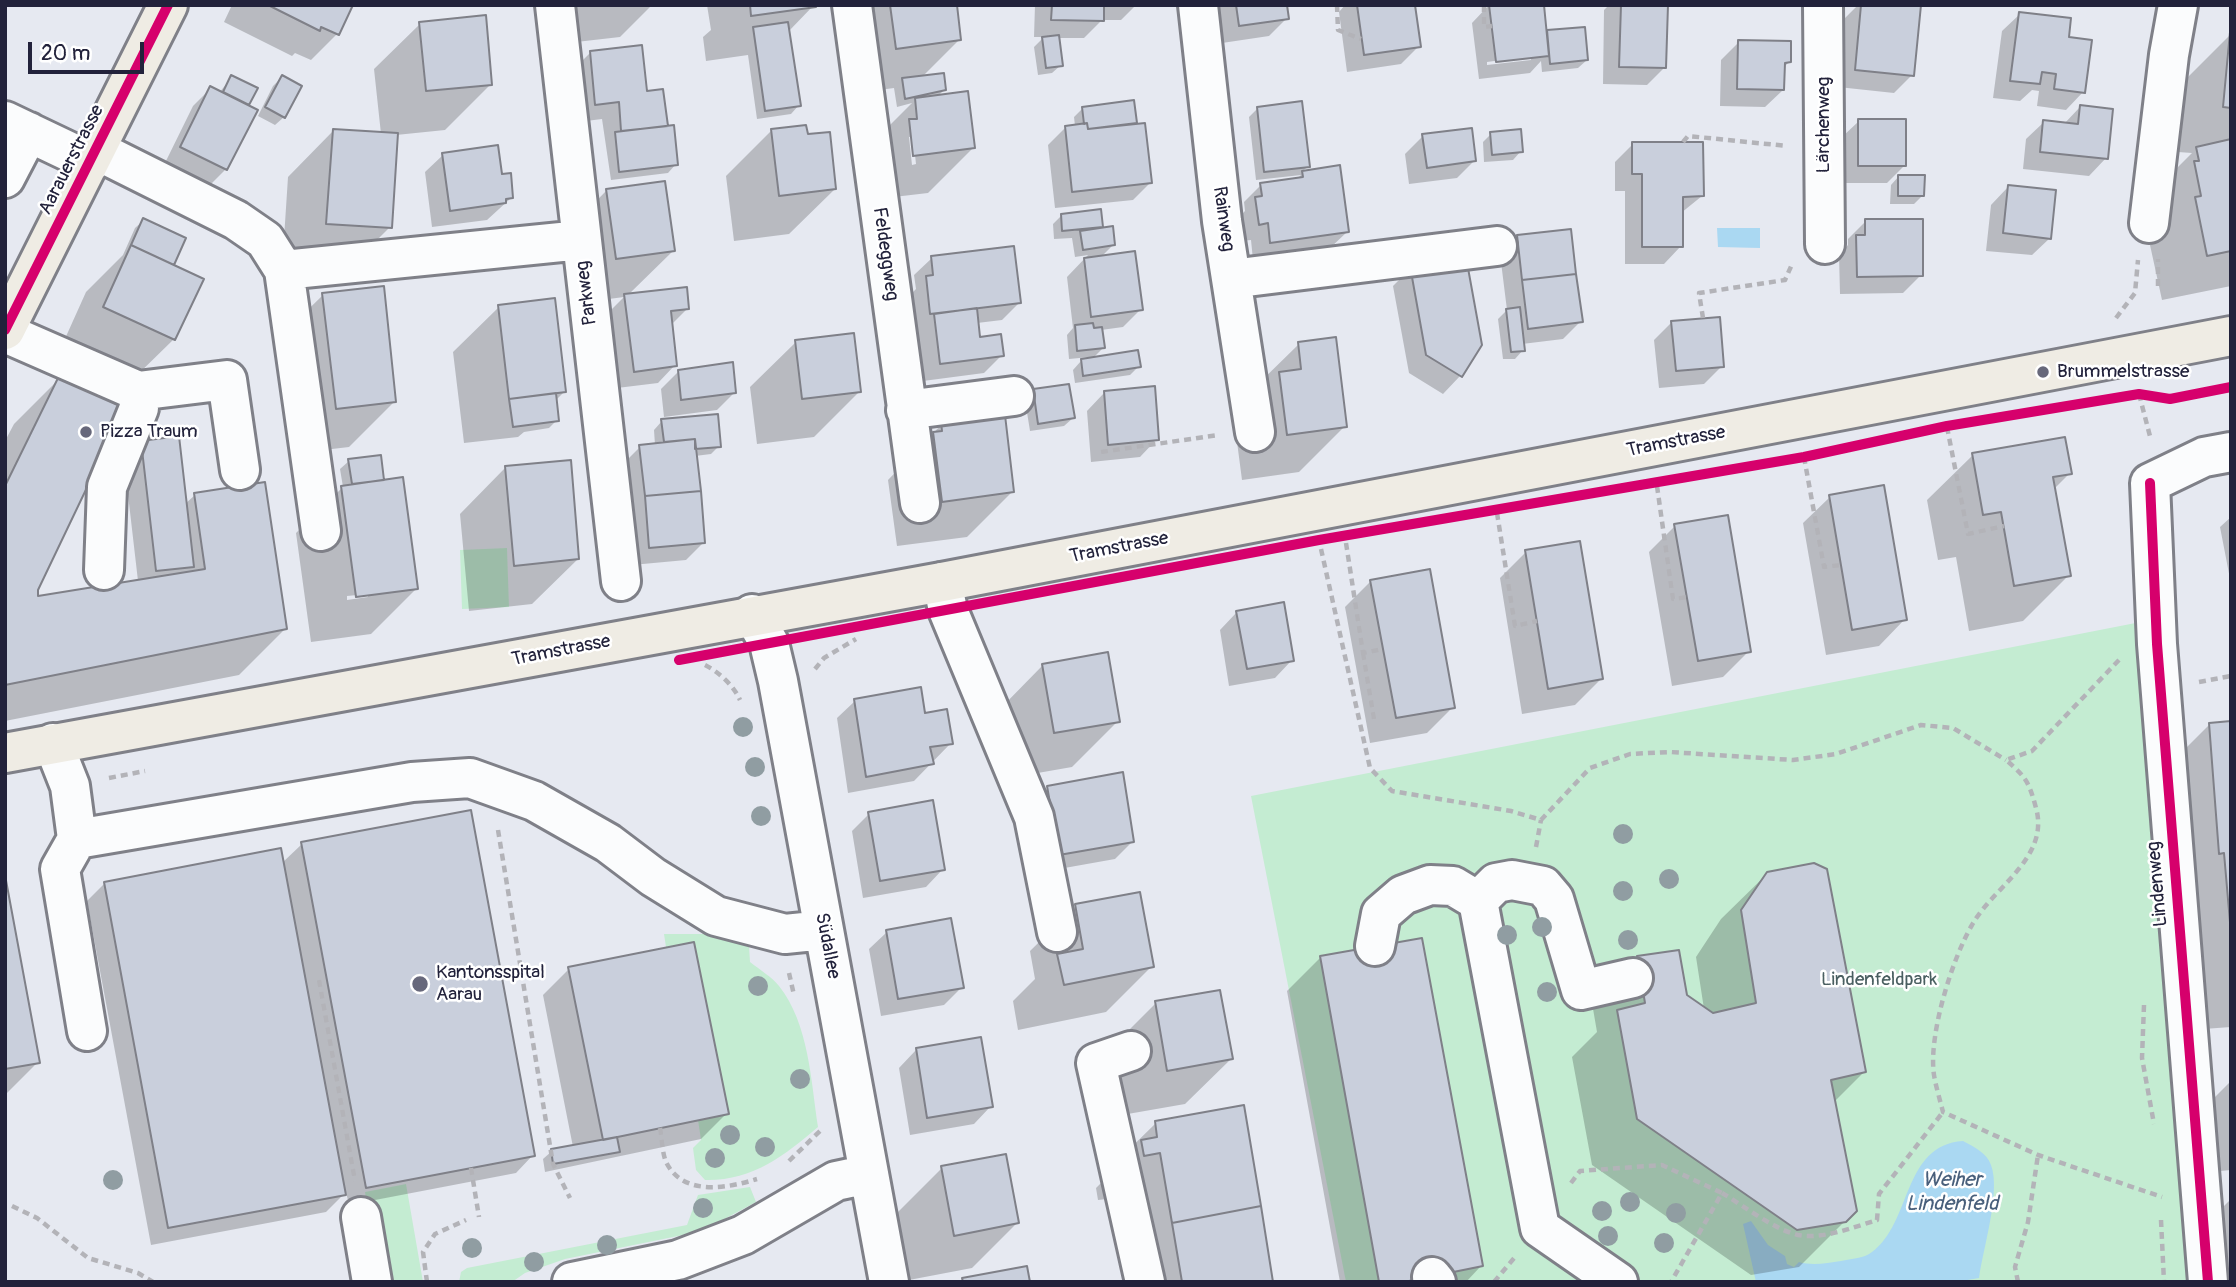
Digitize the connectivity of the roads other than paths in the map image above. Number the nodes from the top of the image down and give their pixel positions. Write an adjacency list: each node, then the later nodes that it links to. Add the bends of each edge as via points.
1 (168, 5): 8 (main road, Aarauerstrasse)
2 (555, 5): 11 (street, Parkweg)
3 (852, 5): 20 (street, Feldeggweg)
4 (1198, 5): 15 (street, Rainweg)
5 (1824, 5): 12 (street, Lärchenweg)
6 (2178, 5): 10 (street)
7 (17, 126): 8 (street); 9 (street)
8 (94, 156): 14 (street, Aarauerstrasse, via 236,220); 16 (main road, Aarauerstrasse)
9 (5, 178)
10 (2149, 223)
11 (581, 240): 14 (street); 27 (street, Parkweg)
12 (1825, 244)
13 (1497, 246): 15 (street)
14 (275, 255): 25 (street)
15 (1231, 279): 21 (street, Rainweg)
16 (5, 331): 18 (street)
17 (2231, 335): 28 (main road, Tramstrasse)
18 (138, 391): 23 (street, via 227,380); 26 (street, via 138,408 107,487)
19 (1014, 396): 20 (street)
20 (906, 410): 24 (street, Feldeggweg)
21 (1254, 429)
22 (2231, 452): 47 (street, Lindenweg, via 2204,457 2150,483 2157,643)
23 (240, 470)
24 (920, 503)
25 (321, 531)
26 (104, 570)
27 (621, 581)
28 (942, 582): 29 (main road, Tramstrasse); 35 (street, via 948,610 1034,817)
29 (760, 629): 30 (main road, Tramstrasse, via 435,675); 34 (street, Südallee)
30 (53, 743): 31 (main road, Tramstrasse); 32 (street, via 70,786)
31 (5, 753)
32 (77, 839): 34 (street, via 412,782 470,778 534,801 608,842 716,916 785,934); 38 (street, via 60,869)
33 (1478, 901): 36 (street, via 1453,886 1430,885 1403,895 1381,914); 37 (street, via 1496,883 1512,880 1543,886 1554,899 1581,990); 46 (street, via 1540,1228)
34 (824, 930): 40 (street, Südallee)
35 (1056, 932)
36 (1376, 946)
37 (1633, 978)
38 (87, 1031)
39 (1131, 1051): 45 (street, via 1096,1063)
40 (869, 1174): 43 (street, via 836,1181 743,1235 678,1260); 44 (street, Südallee)
41 (361, 1217): 42 (street)
42 (372, 1282)
43 (572, 1282)
44 (889, 1282)
45 (1146, 1282)
46 (1618, 1282)
47 (2208, 1282)

